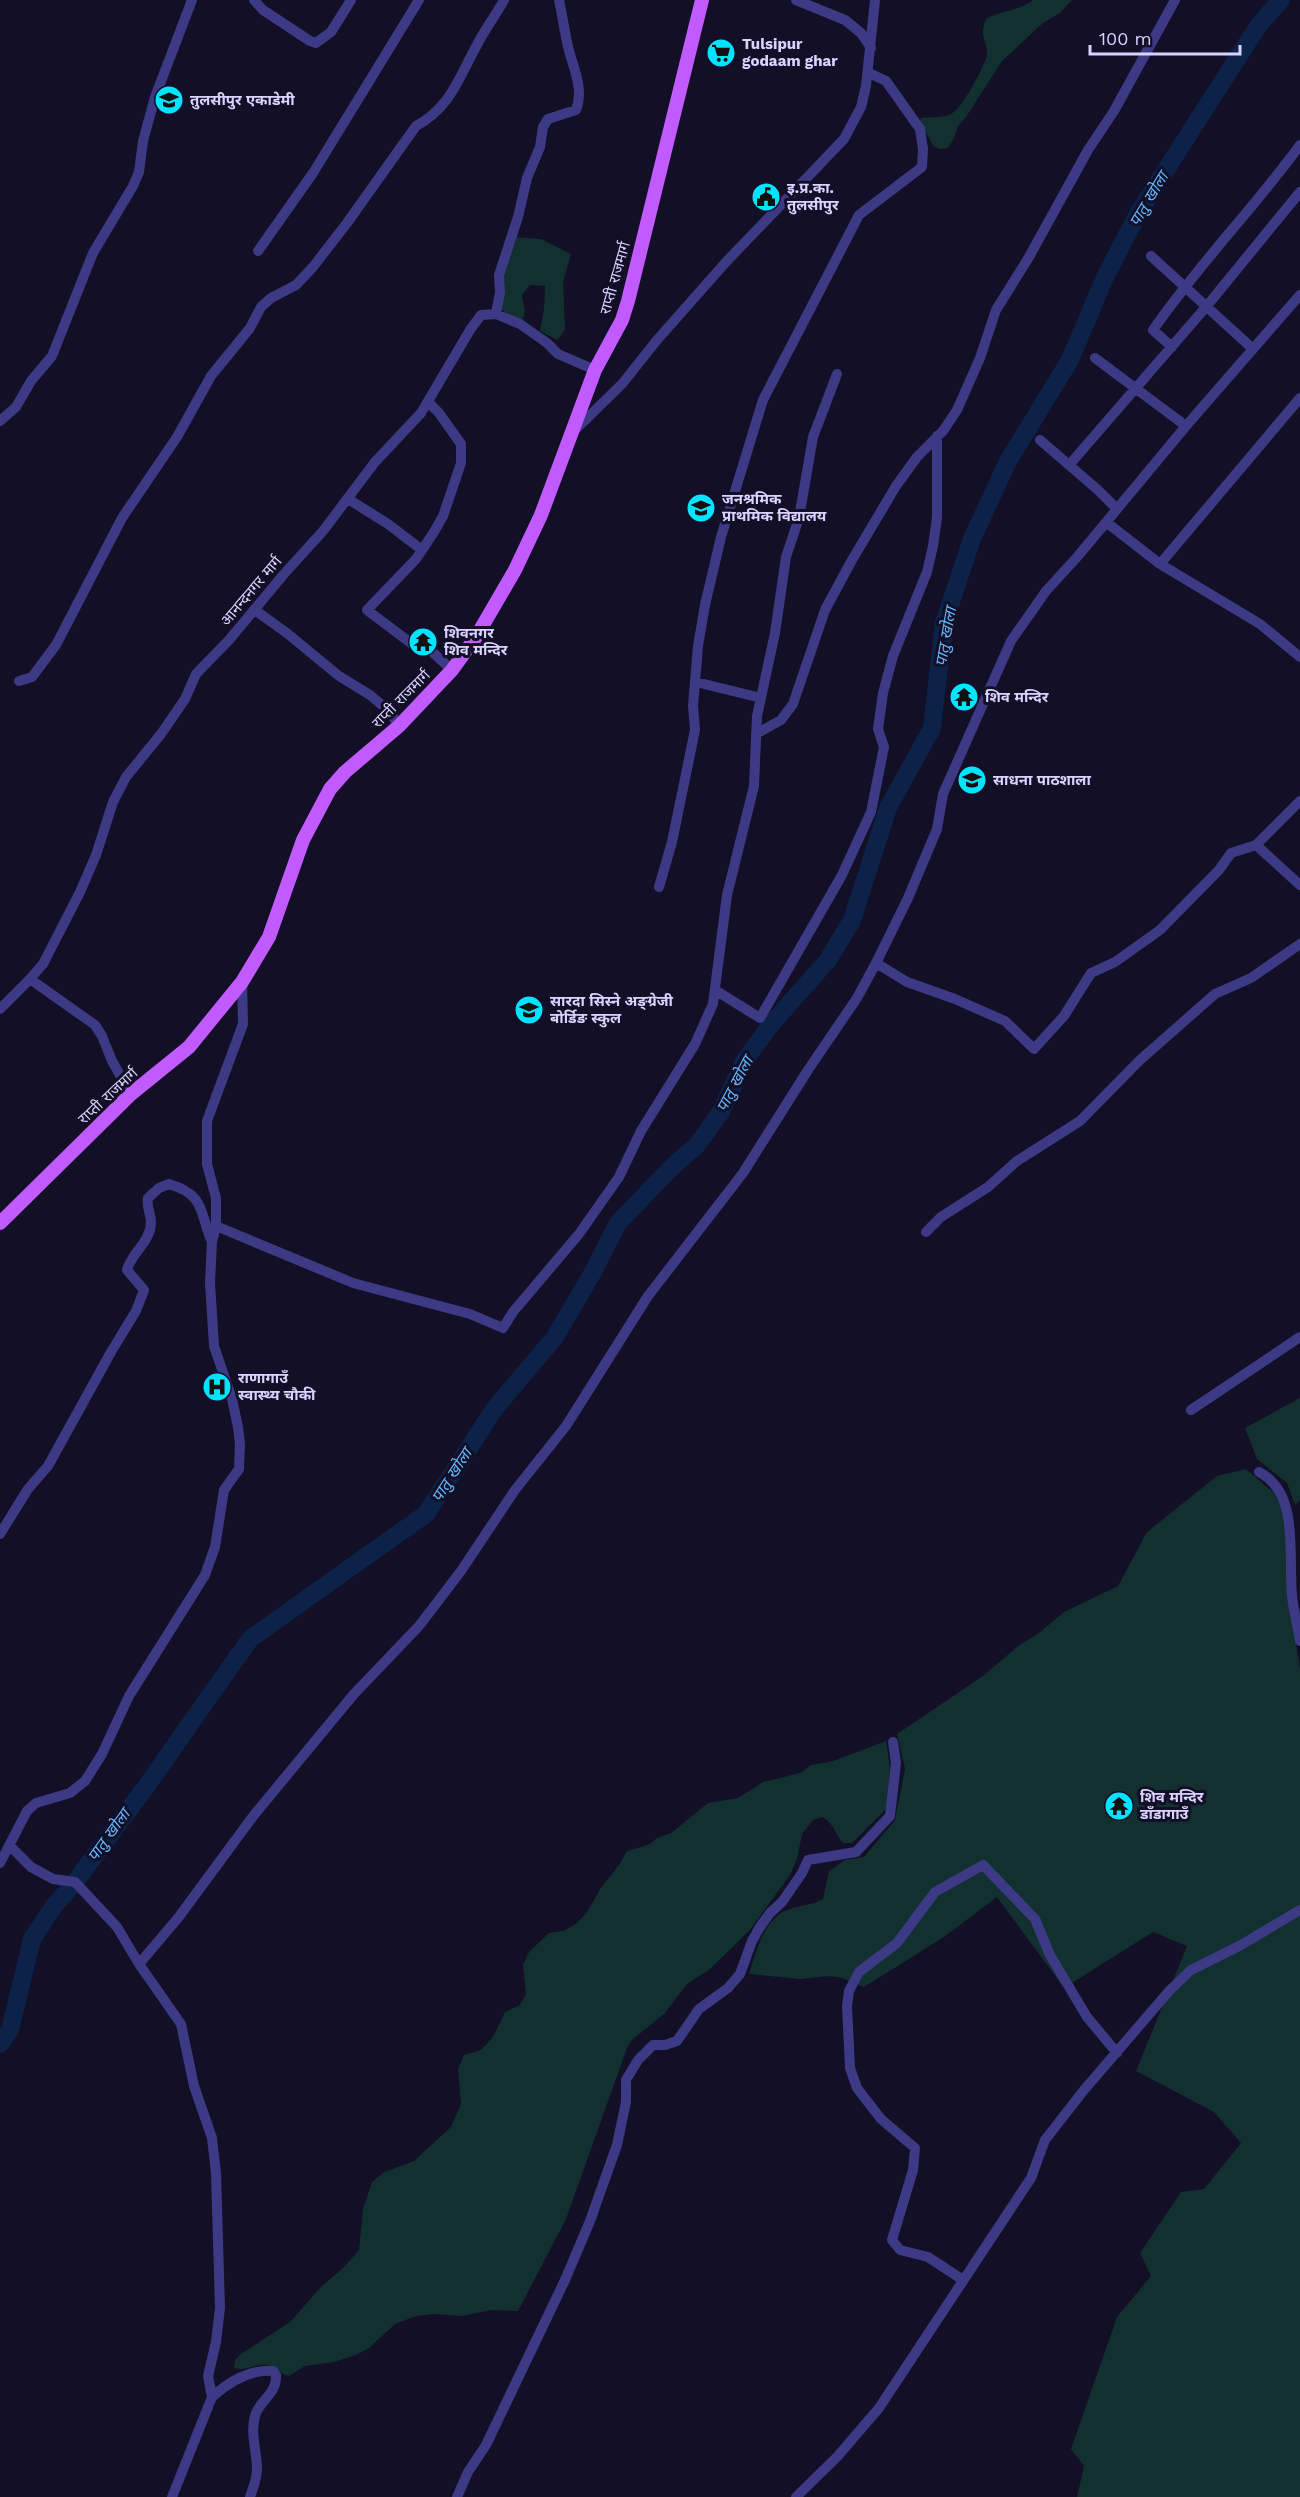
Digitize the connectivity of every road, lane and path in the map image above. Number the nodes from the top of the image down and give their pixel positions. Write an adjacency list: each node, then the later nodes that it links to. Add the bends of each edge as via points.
1 (192, 0): 29 (street, via 155,97 133,186 93,253 52,356 16,407)
2 (254, 0): 3 (street, via 263,10 316,43 332,32)
3 (351, 0)
4 (419, 0): 15 (street, via 313,173)
5 (504, 0): 43 (street, via 450,95 432,118 416,126 313,267 296,285 261,307 250,328 211,376 177,436 122,518 56,645 32,677)
6 (559, 0): 20 (street, via 580,101 576,110 548,119 543,127 499,275)
7 (702, 0): 24 (main road, राप्ती राजमार्ग, via 628,301)
8 (796, 0): 11 (street, via 845,20)
9 (875, 0): 11 (street)
10 (1175, 0): 32 (street, via 996,310 957,410)
11 (871, 48): 12 (street)
12 (869, 73): 31 (street, via 861,107 844,139 726,262 622,384); 44 (street, via 886,81 920,129 922,167 859,215 763,400 721,537 698,646)
13 (1300, 145): 17 (street)
14 (1300, 192): 19 (street)
15 (258, 250)
16 (1151, 256): 17 (street)
17 (1183, 287): 19 (street); 21 (street, via 1153,330)
18 (1300, 295): 22 (street)
19 (1206, 307): 21 (street); 22 (street)
20 (496, 314): 24 (street, via 520,324 558,354); 28 (street, आनन्दनगर मार्ग, via 481,315)
21 (1172, 346): 26 (street)
22 (1253, 349): 30 (street)
23 (1095, 358): 26 (street)
24 (595, 370): 31 (main road, राप्ती राजमार्ग)
25 (837, 374): 45 (street, via 808,454 799,518 786,557)
26 (1135, 386): 30 (street); 34 (street)
27 (1300, 398): 39 (street)
28 (429, 403): 35 (street, आनन्दनगर मार्ग, via 375,462); 38 (street, via 461,444 461,463 443,516)
29 (0, 421)
30 (1186, 426): 36 (street)
31 (569, 435): 42 (main road, राप्ती राजमार्ग, via 529,545 476,637)
32 (937, 436): 47 (street, via 896,486 825,610 793,704 781,720); 56 (street, via 933,546 883,693 878,729 884,747 871,812 842,875 760,1018)
33 (1040, 440): 34 (street)
34 (1070, 464): 36 (street)
35 (348, 499): 38 (street); 40 (street, आनन्दनगर मार्ग)
36 (1116, 508): 37 (street)
37 (1106, 522): 39 (street); 53 (street, via 1046,591 1011,641 943,794 937,829)
38 (422, 550): 42 (street, via 367,610 420,650 429,649)
39 (1160, 564): 41 (street, via 1260,624)
40 (255, 610): 46 (street, via 339,676 370,695); 54 (street, आनन्दनगर मार्ग, via 196,674 185,699 126,777 80,892 43,963)
41 (1300, 657)
42 (452, 670): 46 (main road, राप्ती राजमार्ग)
43 (19, 681)
44 (696, 682): 45 (street); 51 (street, via 695,730)
45 (761, 698): 47 (street)
46 (399, 726): 55 (main road, राप्ती राजमार्ग, via 330,789 303,840 269,937)
47 (756, 734): 56 (street, via 754,786 727,895)
48 (1300, 801): 49 (street)
49 (1256, 845): 50 (street); 53 (street, via 1231,853 1160,930 1115,962 1091,973 1064,1016 1034,1049 1005,1021 907,982)
50 (1300, 885)
51 (659, 887)
52 (1300, 944): 61 (street, via 1251,978 1215,994 1133,1066 1080,1121 1017,1161)
53 (876, 963): 72 (street, via 743,1173 648,1296 566,1426 461,1571 419,1626 354,1694 254,1815)
54 (30, 979): 57 (street, आनन्दनगर मार्ग); 58 (street, via 95,1025)
55 (242, 982): 58 (main road, राप्ती राजमार्ग, via 189,1047); 60 (street, via 243,1024 207,1121 207,1164 216,1198)
56 (716, 990): 60 (street, via 708,1018 641,1131 619,1177 504,1328 470,1314 353,1283)
57 (0, 1009)
58 (131, 1094): 59 (main road, राप्ती राजमार्ग)
59 (0, 1223)
60 (216, 1226): 62 (street)
61 (926, 1232)
62 (212, 1242): 66 (street, via 204,1213 196,1198 184,1189 169,1184 148,1198 151,1222 143,1245 127,1270 144,1290 136,1311 48,1466 28,1489); 69 (street, via 214,1346 232,1399 240,1444 239,1469 224,1490 215,1547 205,1575 129,1696 85,1781 70,1793 36,1803 27,1811)
63 (1300, 1337): 64 (street)
64 (1191, 1410)
65 (1259, 1472): 67 (street, via 1282,1488 1288,1508 1294,1540 1292,1595)
66 (0, 1534)
67 (1300, 1641)
68 (893, 1743): 78 (street, via 897,1762 890,1816 856,1852 808,1860 782,1902 760,1927 740,1974 699,2009 677,2041 653,2045 626,2080 626,2102 617,2145 590,2221 543,2328)
69 (10, 1846): 70 (street); 72 (street, via 31,1867 53,1879 75,1882 117,1927)
70 (0, 1863)
71 (1300, 1910): 73 (street, via 1191,1970)
72 (139, 1964): 75 (street, via 181,2024 194,2086 212,2138 220,2308 208,2376)
73 (1117, 2053): 74 (street, via 1046,2140 1032,2178); 74 (street, via 1087,2017 1050,1955 1035,1919 983,1865 935,1892 897,1943 859,1972 849,1991 847,2006 850,2068 857,2088 881,2119 915,2148 913,2170 892,2240 900,2250 928,2257)
74 (963, 2280): 79 (street, via 879,2408)
75 (212, 2397): 76 (street); 77 (street, via 252,2372 273,2371 276,2375 274,2391 254,2418 257,2469)
76 (172, 2497)
77 (250, 2497)
78 (457, 2497)
79 (796, 2497)

